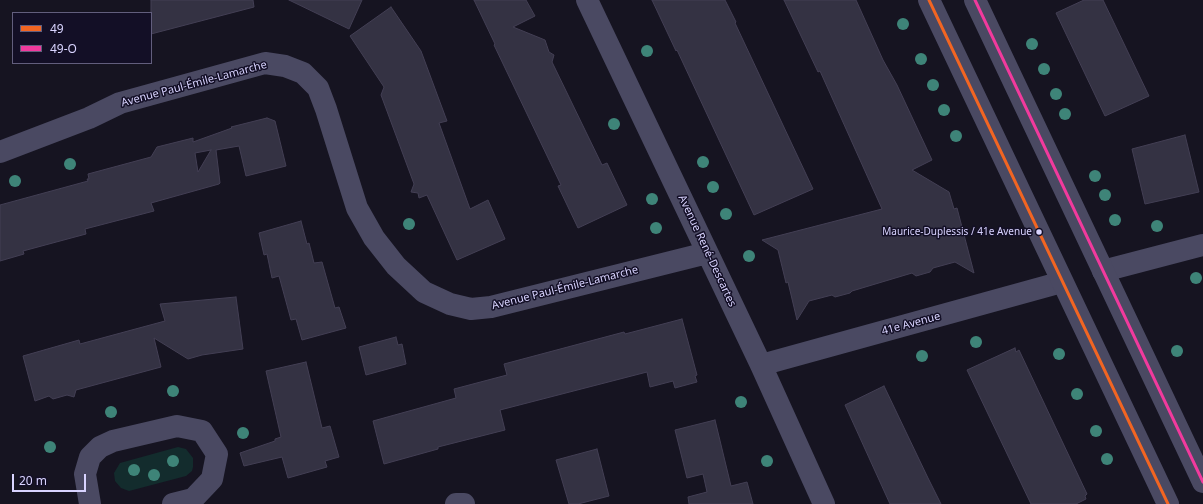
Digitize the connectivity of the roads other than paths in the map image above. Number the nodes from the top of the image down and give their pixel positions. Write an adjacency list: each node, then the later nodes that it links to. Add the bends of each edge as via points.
1 (587, 0): 6 (street, Avenue René-Descartes)
2 (929, 0): 8 (street)
3 (975, 0): 7 (street)
4 (0, 152): 6 (street, Avenue Paul-Émile-Lamarche, via 89,118 120,103 266,63 285,66 303,73 318,88 357,208 374,238 396,266 424,292 450,304 470,309 491,308)
5 (1203, 245): 7 (street)
6 (707, 253): 9 (street, Avenue René-Descartes)
7 (1103, 271): 10 (street)
8 (1062, 282): 9 (street, 41e Avenue); 16 (street)
9 (761, 365): 15 (street, Avenue René-Descartes)
10 (1203, 482)
11 (90, 504): 12 (street, via 85,474 90,457 100,447 113,441 177,426 202,431 217,454 212,479 193,499)
12 (173, 504)
13 (456, 504): 14 (street)
14 (464, 504)
15 (824, 504)
16 (1168, 504)

